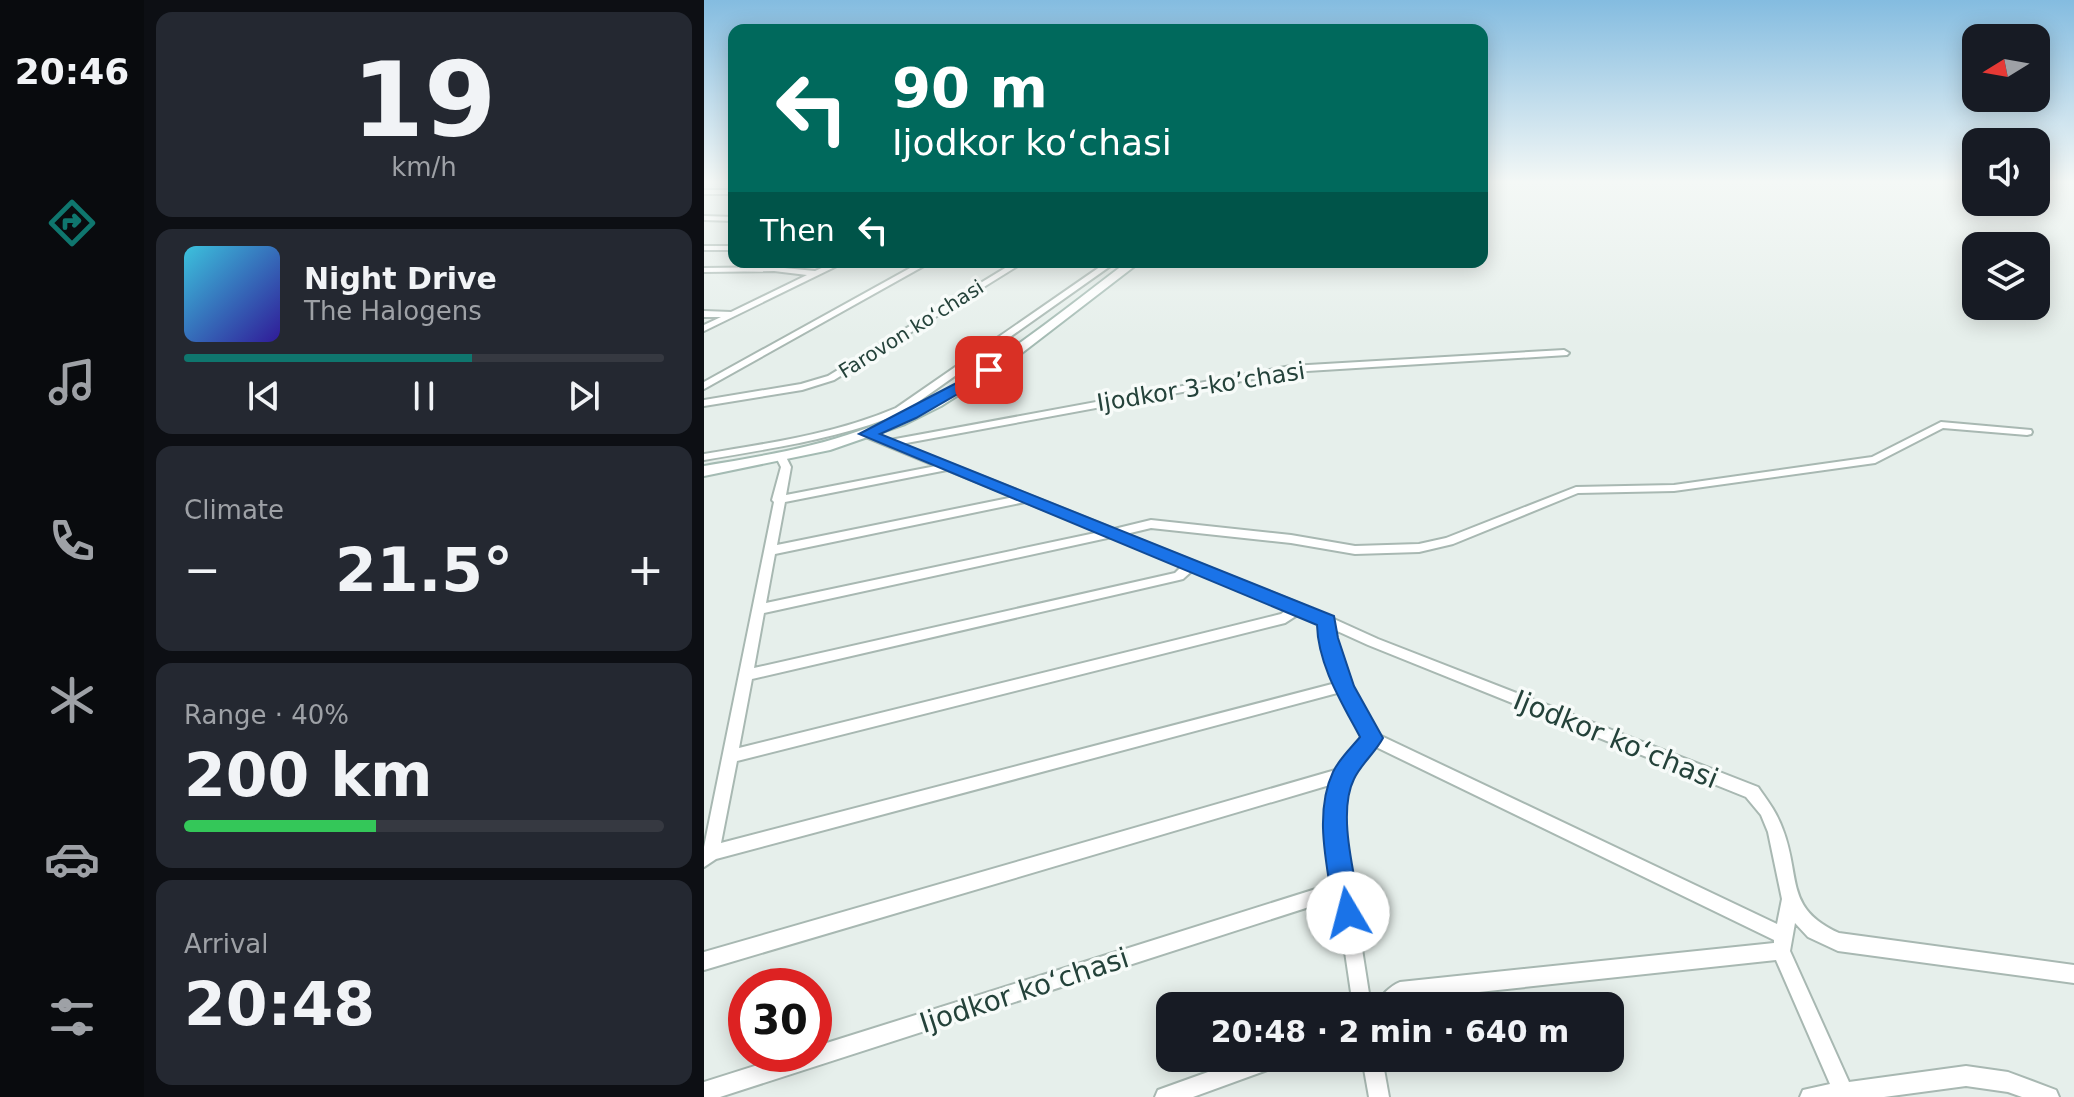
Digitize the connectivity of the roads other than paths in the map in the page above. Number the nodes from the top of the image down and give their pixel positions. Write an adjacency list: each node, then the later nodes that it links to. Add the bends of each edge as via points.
1 (704, 248): 2 (street)
2 (728, 248)
3 (828, 268): 9 (street)
4 (916, 268): 14 (street)
5 (1010, 268): 15 (street, Farovon koʻchasi, via 831,378)
6 (1103, 268): 19 (street, via 890,414 853,430)
7 (1126, 268): 17 (main road, via 1008,359)
8 (704, 270): 9 (street)
9 (816, 274): 11 (street)
10 (704, 314): 11 (street)
11 (733, 314): 12 (street)
12 (704, 328)
13 (1564, 353): 18 (street, Ijodkor 3-koʼchasi, via 1291,369)
14 (704, 386)
15 (704, 403)
16 (2027, 432): 25 (street, via 1941,425 1875,460 1674,488 1576,490 1419,548 1355,550 1151,524)
17 (867, 434): 18 (street, Ijodkor koʻchasi); 20 (main road)
18 (888, 443): 21 (street, Ijodkor koʻchasi)
19 (704, 457)
20 (781, 457): 22 (main road); 24 (street, via 786,467)
21 (948, 467): 23 (street, Ijodkor koʻchasi); 24 (street)
22 (704, 471)
23 (1028, 498): 25 (street, Ijodkor koʻchasi); 26 (street)
24 (778, 500): 26 (street)
25 (1114, 533): 27 (street, Ijodkor koʻchasi); 29 (street)
26 (769, 551): 29 (street)
27 (1191, 565): 28 (street, Ijodkor koʻchasi); 31 (street, via 1179,576)
28 (1298, 608): 30 (street, Ijodkor koʻchasi); 34 (street, via 1285,618)
29 (760, 609): 31 (street)
30 (1327, 621): 32 (street); 38 (street, Ijodkor koʻchasi, via 1752,792 1774,822)
31 (748, 675): 34 (street)
32 (1344, 686): 33 (street); 36 (street)
33 (1372, 738): 35 (street); 39 (street)
34 (730, 756): 36 (street)
35 (1344, 774): 37 (street, via 1335,801); 40 (street)
36 (707, 856)
37 (1344, 888): 42 (street); 46 (street, Ijodkor koʻchasi)
38 (1790, 901): 39 (street, Ijodkor koʻchasi); 41 (street, Ijodkor koʻchasi, via 1816,935 1838,942)
39 (1782, 943): 43 (street); 47 (street)
40 (704, 961)
41 (2074, 974)
42 (1360, 992)
43 (1399, 992)
44 (1235, 1072): 48 (street)
45 (1375, 1072): 49 (street)
46 (704, 1092)
47 (1845, 1095): 50 (street); 51 (street, via 1966,1076 2008,1082)
48 (1165, 1097)
49 (1379, 1097)
50 (1810, 1097)
51 (2049, 1097)

